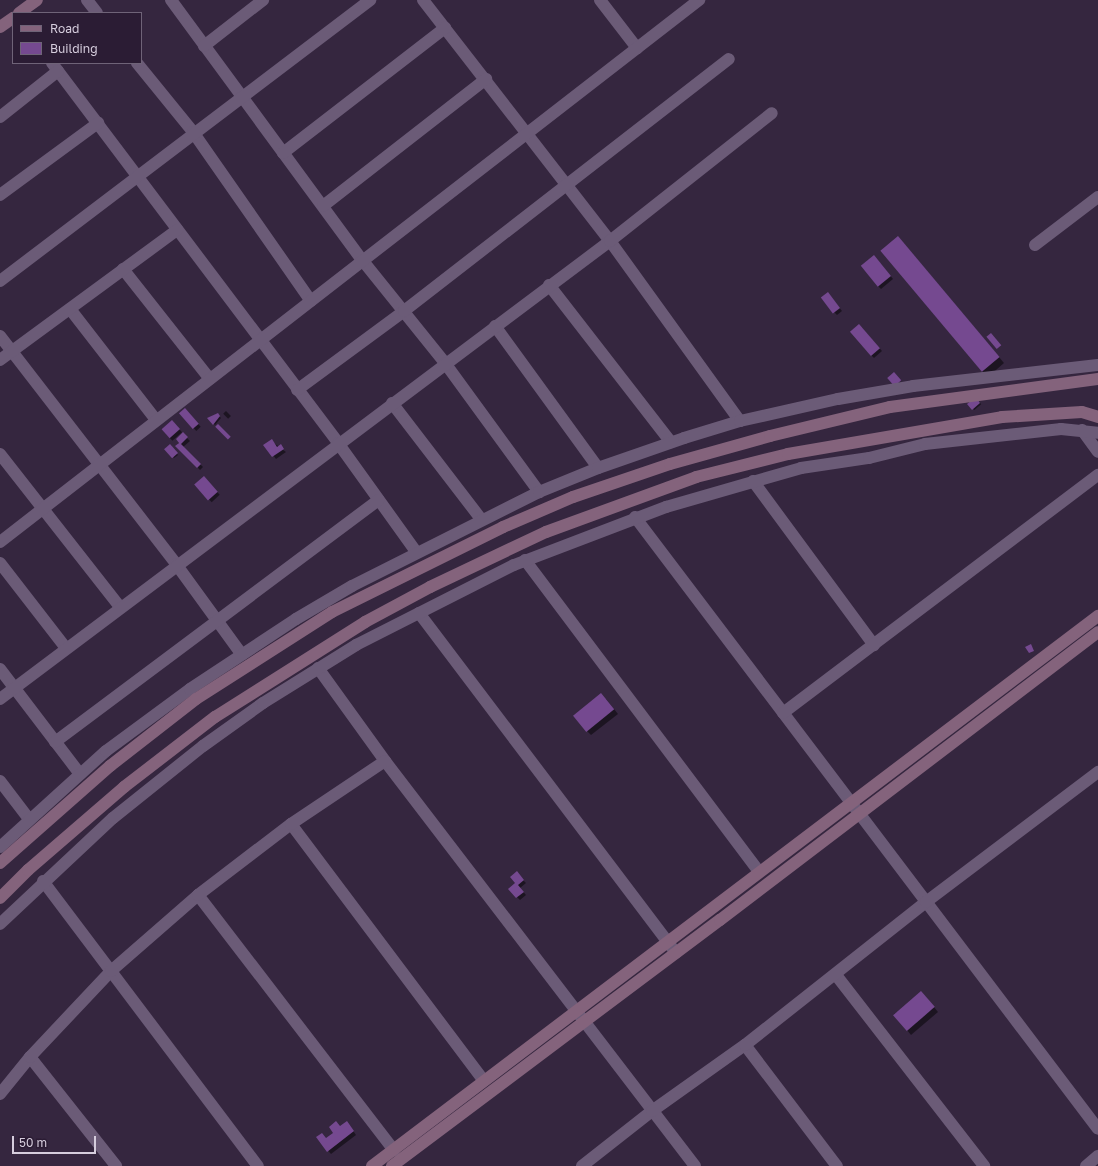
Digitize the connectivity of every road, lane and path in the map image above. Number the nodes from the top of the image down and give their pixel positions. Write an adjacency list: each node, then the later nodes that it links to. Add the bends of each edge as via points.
1 (37, 0): 9 (main road)
2 (87, 0): 10 (street)
3 (171, 0): 14 (street)
4 (263, 0): 14 (street)
5 (370, 0): 20 (street)
6 (423, 0): 13 (street)
7 (600, 0): 15 (street)
8 (699, 0): 15 (street)
9 (20, 12)
10 (96, 12)
11 (12, 19): 12 (main road)
12 (0, 27)
13 (445, 28): 19 (street); 26 (street)
14 (204, 46): 20 (street)
15 (637, 48): 25 (street)
16 (729, 59): 28 (street)
17 (138, 64): 24 (street)
18 (55, 67): 22 (street); 23 (street)
19 (486, 79): 25 (street); 31 (street)
20 (242, 98): 24 (street); 26 (street)
21 (772, 113): 33 (street)
22 (0, 117)
23 (98, 123): 27 (street); 29 (street)
24 (193, 132): 27 (street); 39 (street)
25 (528, 134): 28 (street); 35 (street)
26 (283, 153): 31 (street)
27 (138, 176): 32 (street); 37 (street)
28 (567, 184): 33 (street); 41 (street)
29 (0, 195)
30 (1098, 197): 34 (street)
31 (323, 206): 35 (street)
32 (177, 230): 36 (street); 44 (street)
33 (610, 241): 38 (street); 55 (street)
34 (1035, 245)
35 (363, 261): 39 (street); 41 (street)
36 (123, 269): 40 (street); 49 (street)
37 (0, 281)
38 (549, 285): 42 (street); 58 (street)
39 (311, 301): 44 (street)
40 (70, 309): 45 (street); 54 (street)
41 (404, 311): 47 (street); 51 (street)
42 (495, 326): 47 (street); 63 (street)
43 (0, 336): 45 (street)
44 (259, 341): 49 (street); 51 (street)
45 (12, 351): 46 (street); 62 (street)
46 (0, 360)
47 (445, 363): 52 (street); 66 (street)
48 (1098, 366): 55 (street, via 913,386 838,399)
49 (210, 379): 54 (street)
50 (1098, 379): 99 (main road, via 890,407 770,436 670,464 573,497 504,527 332,612 196,699 110,766)
51 (297, 390): 59 (street)
52 (392, 403): 59 (street); 70 (street)
53 (1098, 417): 103 (main road, via 1082,412 983,420 778,456 696,478 546,532 430,587 365,622 215,718 124,787 28,870)
54 (156, 420): 62 (street)
55 (740, 421): 58 (street)
56 (1082, 430): 57 (street); 60 (street); 65 (street, via 1062,429 925,444 869,458 801,468)
57 (1097, 434)
58 (671, 442): 63 (street)
59 (338, 443): 67 (street); 75 (street)
60 (1098, 452)
61 (0, 454): 68 (street)
62 (98, 465): 68 (street); 75 (street)
63 (598, 468): 66 (street)
64 (1098, 475): 81 (street)
65 (753, 481): 69 (street); 81 (street)
66 (539, 492): 70 (street)
67 (379, 500): 72 (street); 79 (street)
68 (42, 509): 71 (street); 76 (street)
69 (635, 517): 73 (street); 88 (street)
70 (481, 519): 72 (street)
71 (0, 542)
72 (417, 553): 83 (street, via 345,589)
73 (525, 560): 77 (street); 100 (street)
74 (0, 563): 82 (street)
75 (176, 564): 76 (street); 79 (street)
76 (120, 607): 82 (street)
77 (419, 613): 84 (street); 106 (street)
78 (1098, 616): 94 (main road)
79 (217, 621): 83 (street); 89 (street)
80 (1098, 632): 95 (main road)
81 (874, 645): 88 (street)
82 (66, 648): 86 (street)
83 (242, 655): 92 (street, via 153,716)
84 (318, 668): 90 (street); 101 (street, via 197,750 113,818)
85 (0, 669): 86 (street)
86 (14, 688): 87 (street); 89 (street)
87 (0, 698)
88 (782, 713): 94 (street)
89 (55, 742): 92 (street)
90 (385, 761): 97 (street); 110 (street)
91 (1098, 772): 104 (street)
92 (80, 774): 96 (street)
93 (0, 781): 96 (street)
94 (850, 803): 95 (street); 100 (main road)
95 (858, 814): 104 (street); 107 (main road)
96 (29, 819): 98 (street)
97 (290, 824): 102 (street); 113 (street)
98 (0, 847)
99 (0, 863)
100 (759, 872): 106 (main road)
101 (43, 881): 105 (street); 108 (street)
102 (198, 895): 108 (street); 117 (street)
103 (0, 898)
104 (926, 902): 109 (street); 116 (street)
105 (0, 924)
106 (667, 942): 107 (street); 110 (main road)
107 (676, 953): 110 (main road)
108 (112, 971): 112 (street); 120 (street)
109 (836, 976): 111 (street); 126 (street)
110 (580, 1016): 113 (main road); 115 (street); 122 (main road)
111 (745, 1045): 115 (street); 125 (street)
112 (30, 1057): 114 (street); 119 (street)
113 (484, 1081): 117 (main road)
114 (0, 1094)
115 (652, 1111): 123 (street); 124 (street)
116 (1098, 1129)
117 (394, 1150): 121 (main road)
118 (1098, 1156): 127 (street)
119 (116, 1166)
120 (258, 1166)
121 (372, 1166)
122 (392, 1166)
123 (582, 1166)
124 (695, 1166)
125 (837, 1166)
126 (984, 1166)
127 (1086, 1166)

